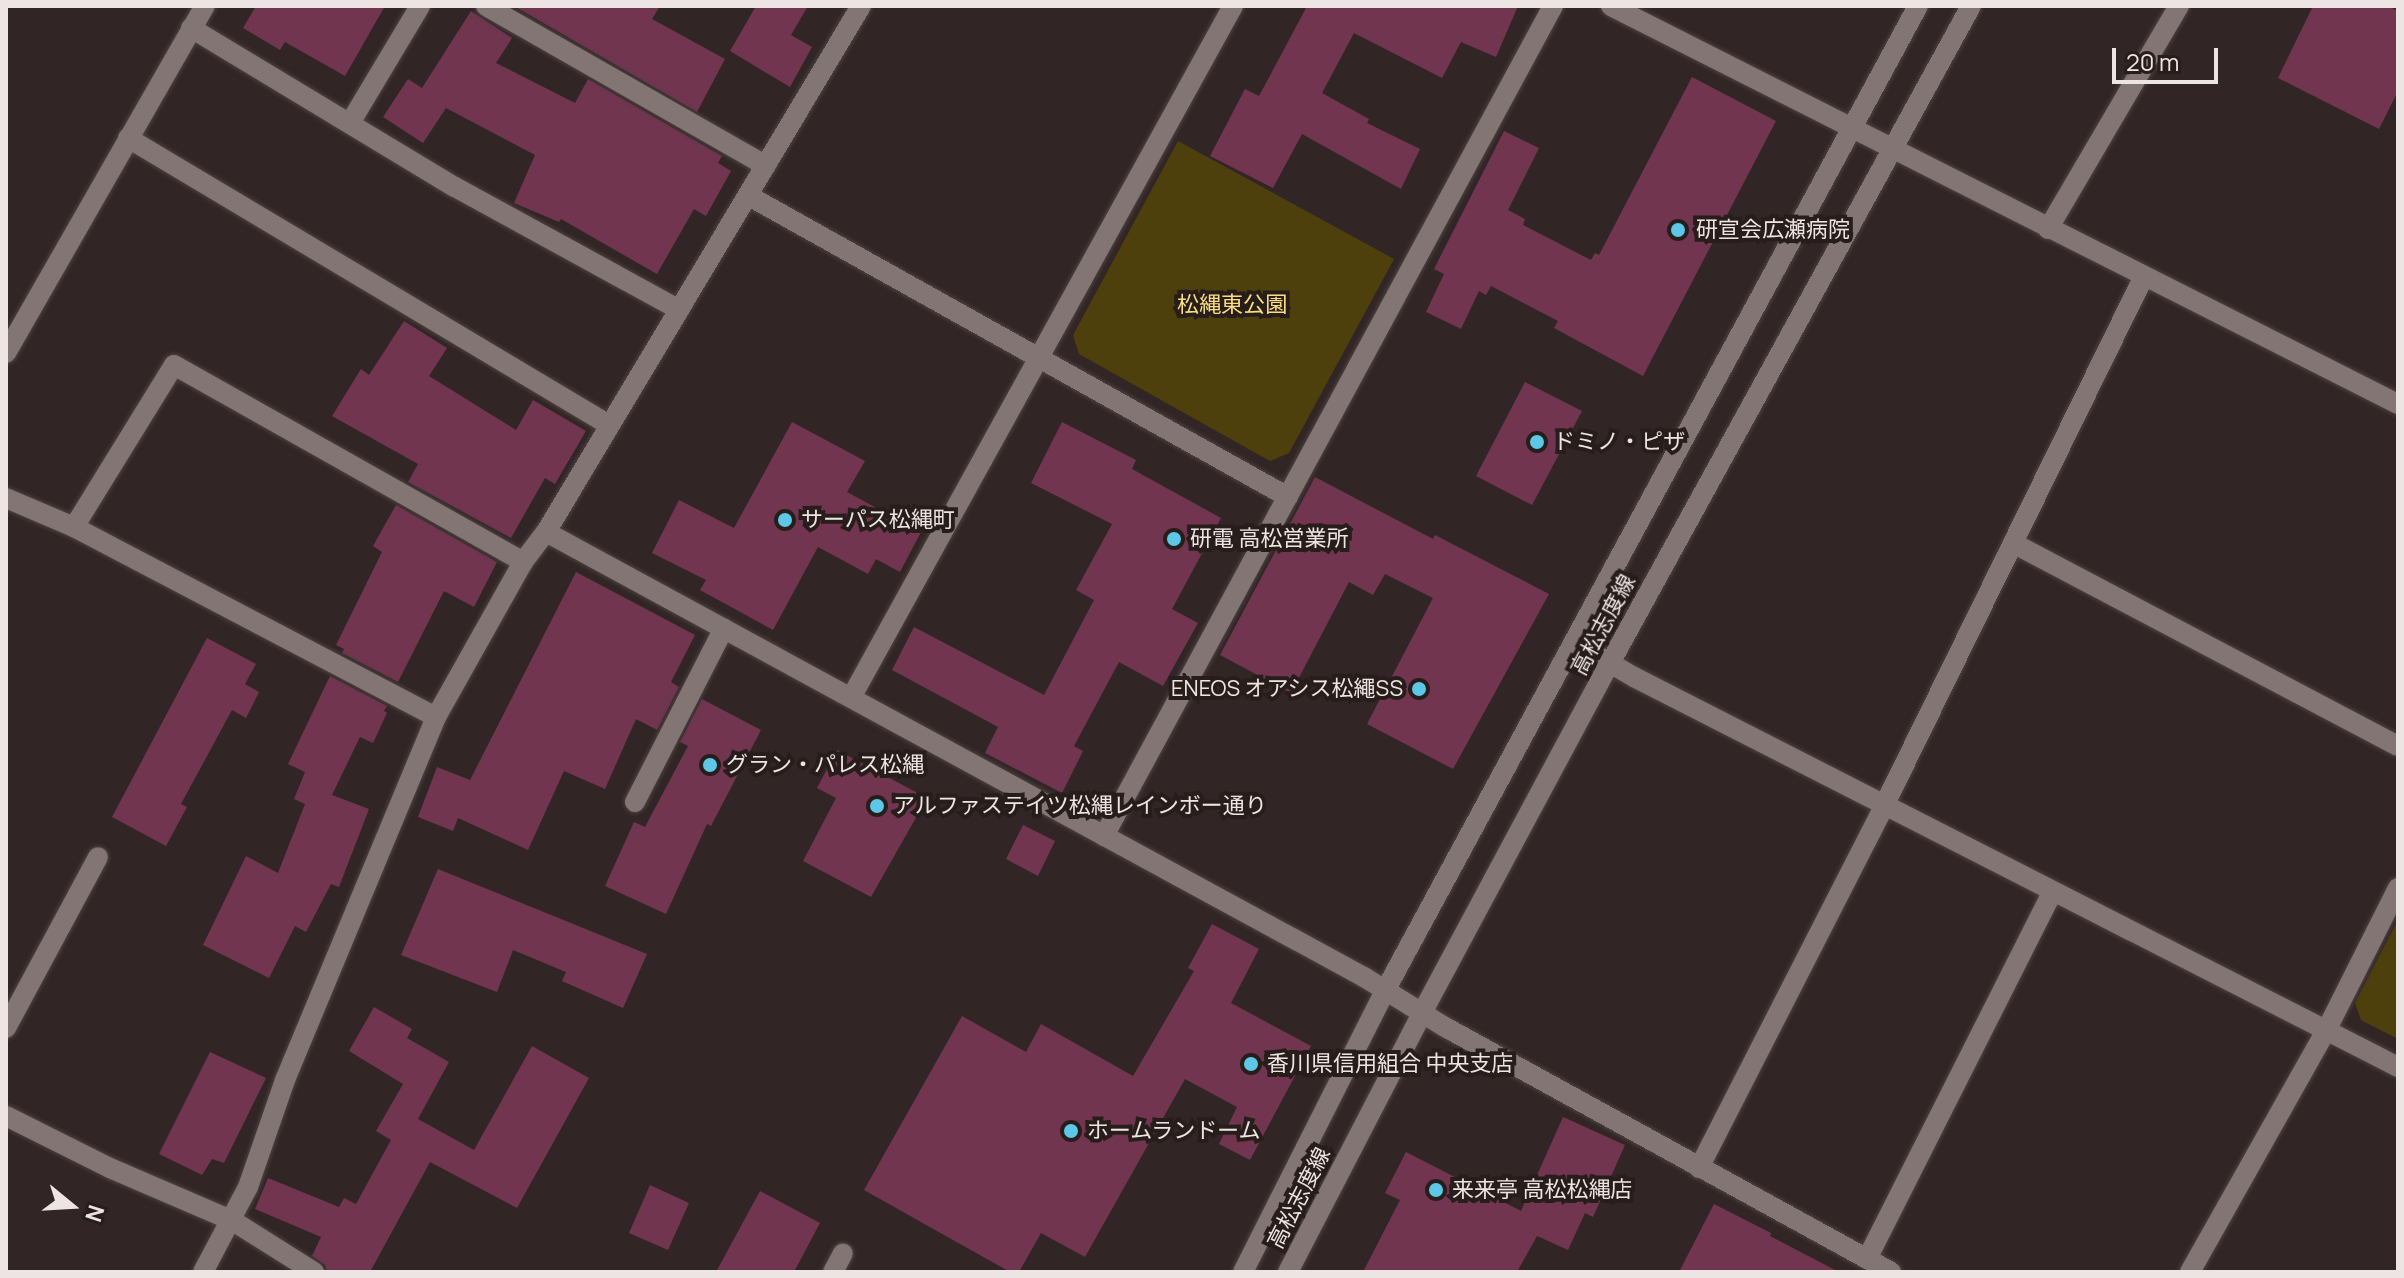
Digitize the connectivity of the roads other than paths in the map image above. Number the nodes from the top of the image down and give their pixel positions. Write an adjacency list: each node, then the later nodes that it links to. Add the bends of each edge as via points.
1 (205, 6): 11 (street)
2 (420, 6): 12 (street)
3 (486, 6): 16 (street)
4 (861, 6): 16 (street)
5 (1233, 6): 22 (street)
6 (1553, 6): 25 (street)
7 (1611, 6): 13 (street)
8 (1918, 6): 13 (street, 高松志度線)
9 (1971, 6): 15 (street, 高松志度線)
10 (2179, 6): 18 (street)
11 (191, 28): 12 (street); 14 (street)
12 (350, 123): 20 (street)
13 (1852, 128): 15 (street); 32 (street, 高松志度線)
14 (128, 138): 21 (street); 24 (street)
15 (1890, 148): 18 (street); 33 (street, 高松志度線)
16 (766, 166): 17 (street)
17 (749, 196): 20 (street); 22 (street)
18 (2048, 229): 19 (street)
19 (2144, 276): 23 (street); 29 (street)
20 (678, 309): 24 (street)
21 (7, 348)
22 (1038, 358): 25 (street); 34 (street)
23 (2398, 404)
24 (609, 425): 28 (street)
25 (1288, 497): 39 (street)
26 (6, 498): 27 (street)
27 (74, 527): 30 (street, via 174,365); 35 (street)
28 (546, 532): 30 (street); 31 (street)
29 (2013, 543): 36 (street); 38 (street)
30 (523, 562): 35 (street)
31 (724, 628): 34 (street); 37 (street)
32 (1574, 642): 33 (street); 43 (street, 高松志度線)
33 (1610, 663): 38 (street); 44 (street, 高松志度線)
34 (852, 696): 39 (street)
35 (436, 717): 50 (street, via 285,1080)
36 (2398, 746)
37 (635, 802)
38 (1885, 804): 42 (street); 49 (street)
39 (1104, 836): 43 (street)
40 (98, 857): 45 (street)
41 (2398, 888): 46 (street)
42 (2053, 891): 46 (street); 52 (street)
43 (1386, 989): 44 (street); 56 (street, 高松志度線)
44 (1422, 1013): 49 (street); 57 (street, 高松志度線)
45 (6, 1028)
46 (2326, 1031): 47 (street); 59 (street)
47 (2398, 1067)
48 (6, 1116): 50 (street)
49 (1699, 1168): 52 (street)
50 (233, 1221): 53 (street); 54 (street)
51 (843, 1253): 55 (street)
52 (1867, 1259): 58 (street)
53 (203, 1272)
54 (314, 1272)
55 (833, 1272)
56 (1243, 1272)
57 (1288, 1272)
58 (1891, 1272)
59 (2190, 1272)

